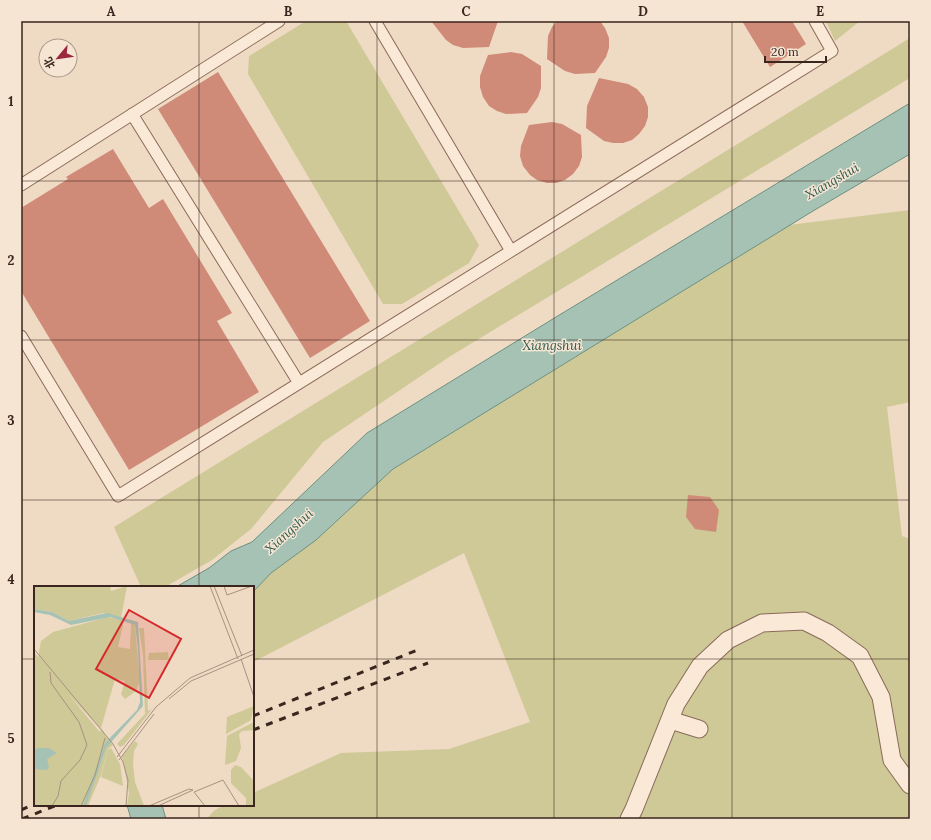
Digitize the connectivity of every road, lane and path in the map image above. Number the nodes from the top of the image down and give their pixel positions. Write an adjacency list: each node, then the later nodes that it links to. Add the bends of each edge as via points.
1 (279, 21): 4 (lane)
2 (375, 21): 6 (lane)
3 (814, 21): 6 (lane, via 832,51)
4 (132, 114): 5 (lane); 8 (lane)
5 (21, 185)
6 (511, 251): 8 (lane)
7 (21, 336): 8 (lane, via 118,496)
8 (299, 383)
9 (670, 720): 10 (street); 11 (street, via 676,704 700,666 728,640 762,623 804,621 828,633 860,656 882,697 892,760); 12 (street)
10 (699, 729)
11 (910, 785)
12 (628, 819)

